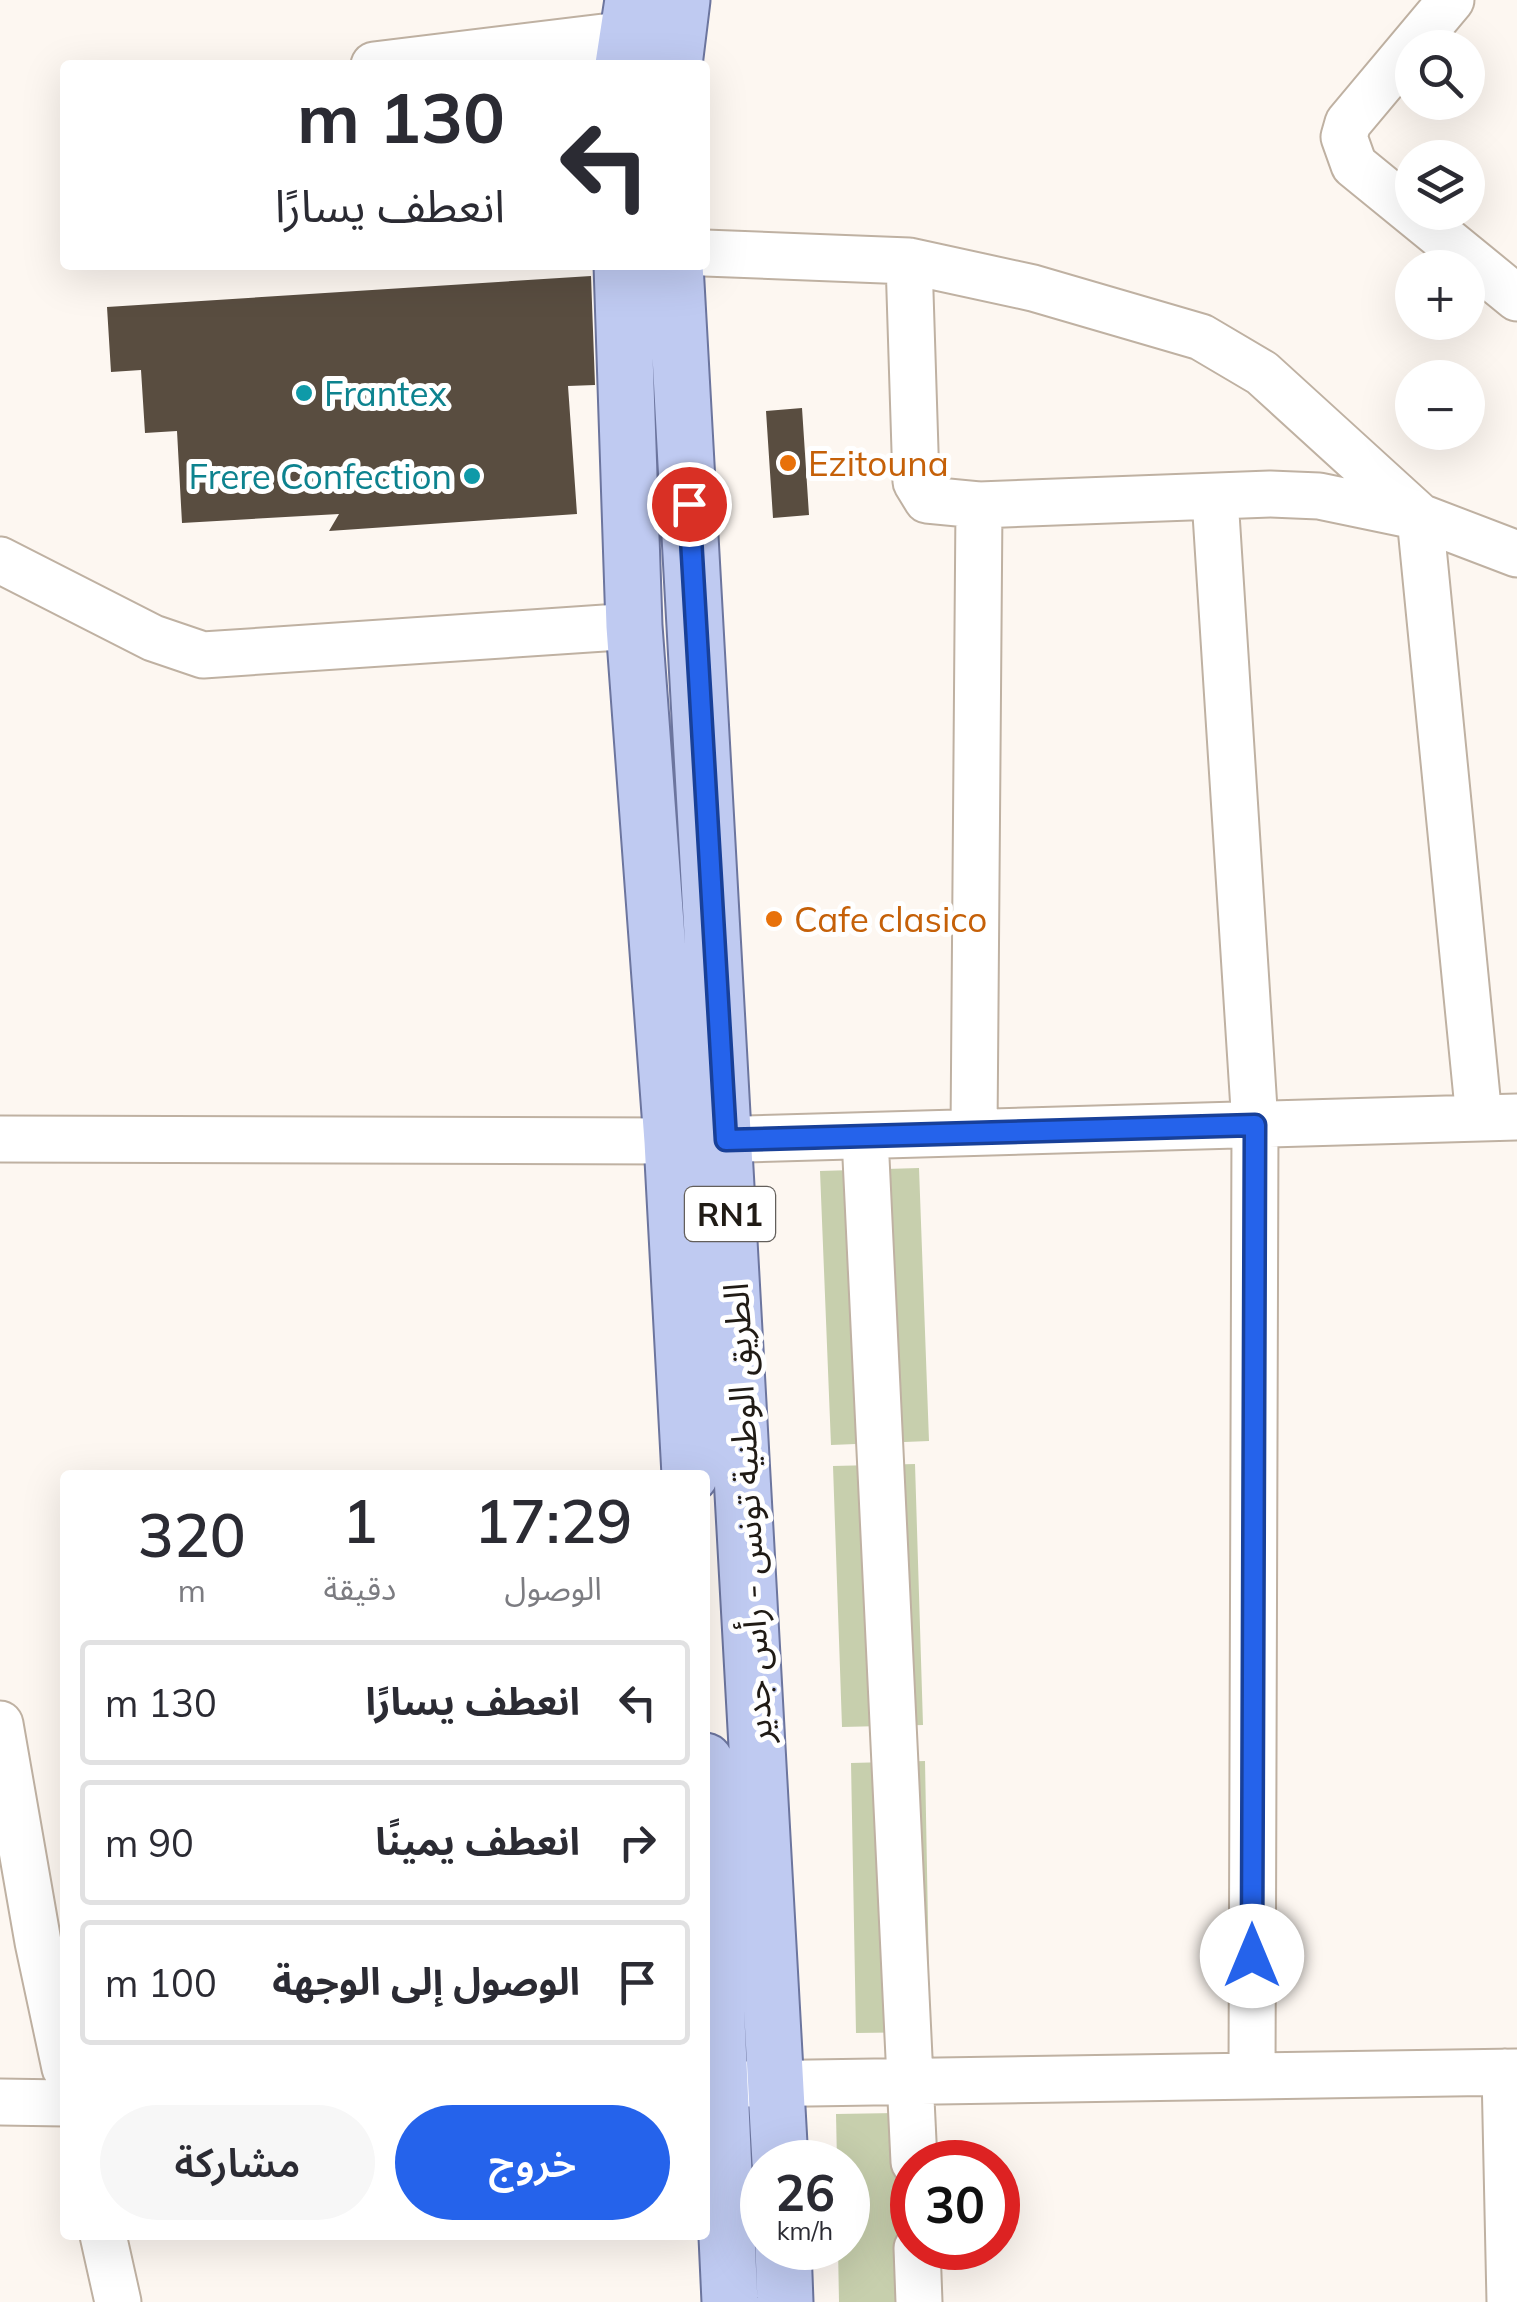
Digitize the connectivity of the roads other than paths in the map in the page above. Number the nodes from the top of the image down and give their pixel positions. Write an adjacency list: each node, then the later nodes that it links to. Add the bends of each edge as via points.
1 (682, 0): 5 (main road)
2 (1451, 0): 10 (street, via 1348,122 1346,150 1354,165)
3 (628, 33): 4 (street)
4 (414, 60)
5 (675, 60)
6 (710, 252): 7 (street)
7 (909, 261): 12 (street, via 918,488 927,500); 13 (street, via 1033,288 1219,345 1262,373)
8 (622, 270): 16 (main road, الطريق الوطنية تونس - رأس جدير / RN1)
9 (675, 270): 22 (main road, الطريق الوطنية تونس - رأس جدير / RN1)
10 (1517, 298)
11 (1215, 498): 12 (street); 13 (street, via 1320,496); 18 (street)
12 (979, 506): 19 (street)
13 (1420, 517): 14 (street); 17 (street)
14 (1517, 554)
15 (0, 560): 16 (street, via 152,638 203,655)
16 (634, 626): 23 (main road, الطريق الوطنية تونس - رأس جدير / RN1)
17 (1498, 1118): 18 (street)
18 (1255, 1125): 19 (street); 29 (street)
19 (974, 1132): 20 (street)
20 (865, 1137): 22 (street); 30 (street)
21 (0, 1139): 23 (street)
22 (726, 1140): 23 (street); 32 (main road, الطريق الوطنية تونس - رأس جدير / RN1)
23 (672, 1141): 24 (main road, الطريق الوطنية تونس - رأس جدير / RN1)
24 (690, 1470)
25 (0, 1724): 27 (street)
26 (710, 1940): 31 (main road, الطريق الوطنية تونس - رأس جدير)
27 (60, 2045)
28 (1511, 2072): 29 (street); 44 (street)
29 (1252, 2075): 30 (street)
30 (912, 2080): 32 (street); 36 (street)
31 (714, 2084): 32 (street); 41 (main road, الطريق الوطنية تونس - رأس جدير)
32 (778, 2084): 35 (main road, الطريق الوطنية تونس - رأس جدير / RN1)
33 (0, 2102): 34 (street)
34 (60, 2103)
35 (779, 2140)
36 (913, 2140)
37 (104, 2240): 40 (street)
38 (784, 2270): 42 (main road)
39 (918, 2270): 43 (street)
40 (118, 2302)
41 (730, 2302)
42 (785, 2302)
43 (919, 2302)
44 (1510, 2302)

